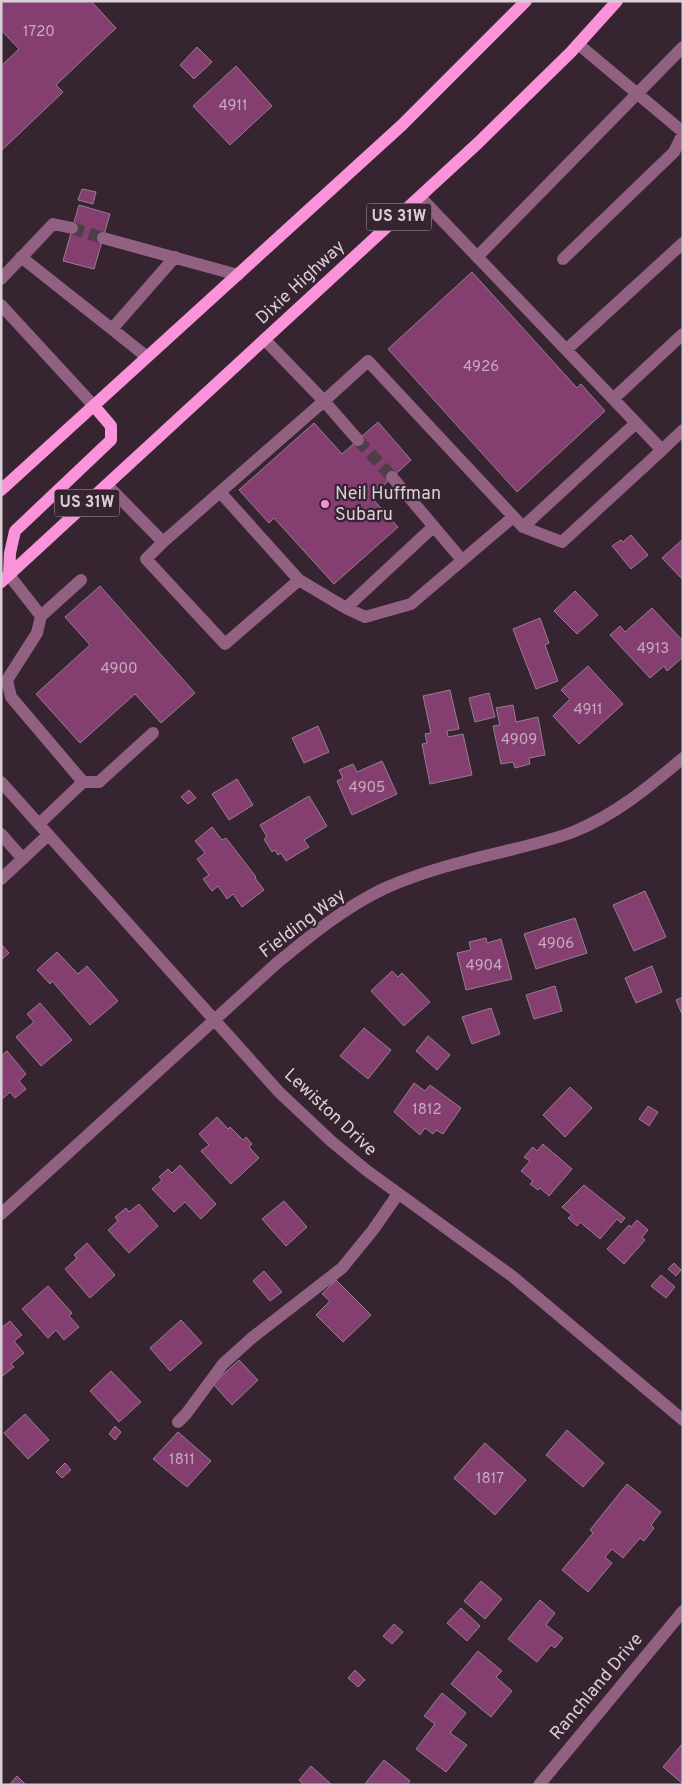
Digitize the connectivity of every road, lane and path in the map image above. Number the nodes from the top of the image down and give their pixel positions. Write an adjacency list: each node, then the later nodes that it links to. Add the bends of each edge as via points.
1 (617, 1): 3 (main road, Dixie Highway / US 31W)
2 (524, 2): 15 (main road, via 402,125)
3 (578, 44): 5 (street); 7 (main road, Dixie Highway / US 31W)
4 (683, 47): 5 (street)
5 (637, 93): 6 (street); 11 (street)
6 (683, 133): 14 (street, via 674,152)
7 (420, 198): 11 (street); 20 (main road, Dixie Highway / US 31W)
8 (72, 228): 12 (street, via 53,224)
9 (103, 238): 13 (street)
10 (683, 242): 21 (street)
11 (477, 257): 21 (street)
12 (21, 258): 16 (street); 18 (street)
13 (175, 258): 15 (street); 18 (street)
14 (563, 258)
15 (238, 275): 22 (main road)
16 (1, 279)
17 (1, 305): 25 (street)
18 (112, 329): 22 (street)
19 (683, 334): 23 (street)
20 (265, 340): 24 (street); 31 (main road, Dixie Highway / US 31W)
21 (566, 350): 23 (street)
22 (147, 357): 25 (main road)
23 (613, 399): 26 (street)
24 (324, 401): 28 (street); 33 (street); 34 (street, via 368,361)
25 (94, 406): 32 (main road); 39 (main road, via 111,426 111,440 15,531)
26 (636, 423): 29 (street); 36 (street)
27 (683, 430): 29 (street)
28 (358, 440)
29 (662, 450): 36 (street, via 562,542)
30 (392, 477): 35 (street)
31 (107, 485): 37 (street); 39 (main road, Dixie Highway / US 31W)
32 (1, 490)
33 (220, 492): 37 (street); 41 (street)
34 (513, 517): 36 (street); 38 (street)
35 (433, 526): 38 (street); 42 (street)
36 (523, 527)
37 (163, 542): 41 (street, via 146,558 225,644)
38 (462, 560): 42 (street, via 411,604 365,617)
39 (5, 579): 43 (street)
40 (81, 580): 43 (street)
41 (299, 580): 42 (street)
42 (346, 608)
43 (41, 616): 47 (street, via 37,633 7,680 11,697)
44 (153, 732): 47 (street, via 99,782)
45 (683, 758): 53 (street, Fielding Way, via 643,792 573,831 540,843 422,874 349,908 277,963)
46 (1, 782): 48 (street, Lewiston Drive)
47 (83, 782): 48 (street)
48 (39, 824): 50 (street, Lewiston Drive)
49 (1, 834): 51 (street)
50 (48, 835): 51 (street); 53 (street, Lewiston Drive)
51 (22, 858): 52 (street)
52 (1, 879)
53 (215, 1021): 54 (street, Lewiston Drive, via 279,1092 318,1129); 55 (street, Fielding Way)
54 (398, 1194): 56 (street, Lewiston Drive, via 512,1276); 57 (street, via 342,1268 223,1364)
55 (1, 1214)
56 (683, 1420)
57 (178, 1422)
58 (683, 1611): 59 (street, Ranchland Drive)
59 (539, 1785)

